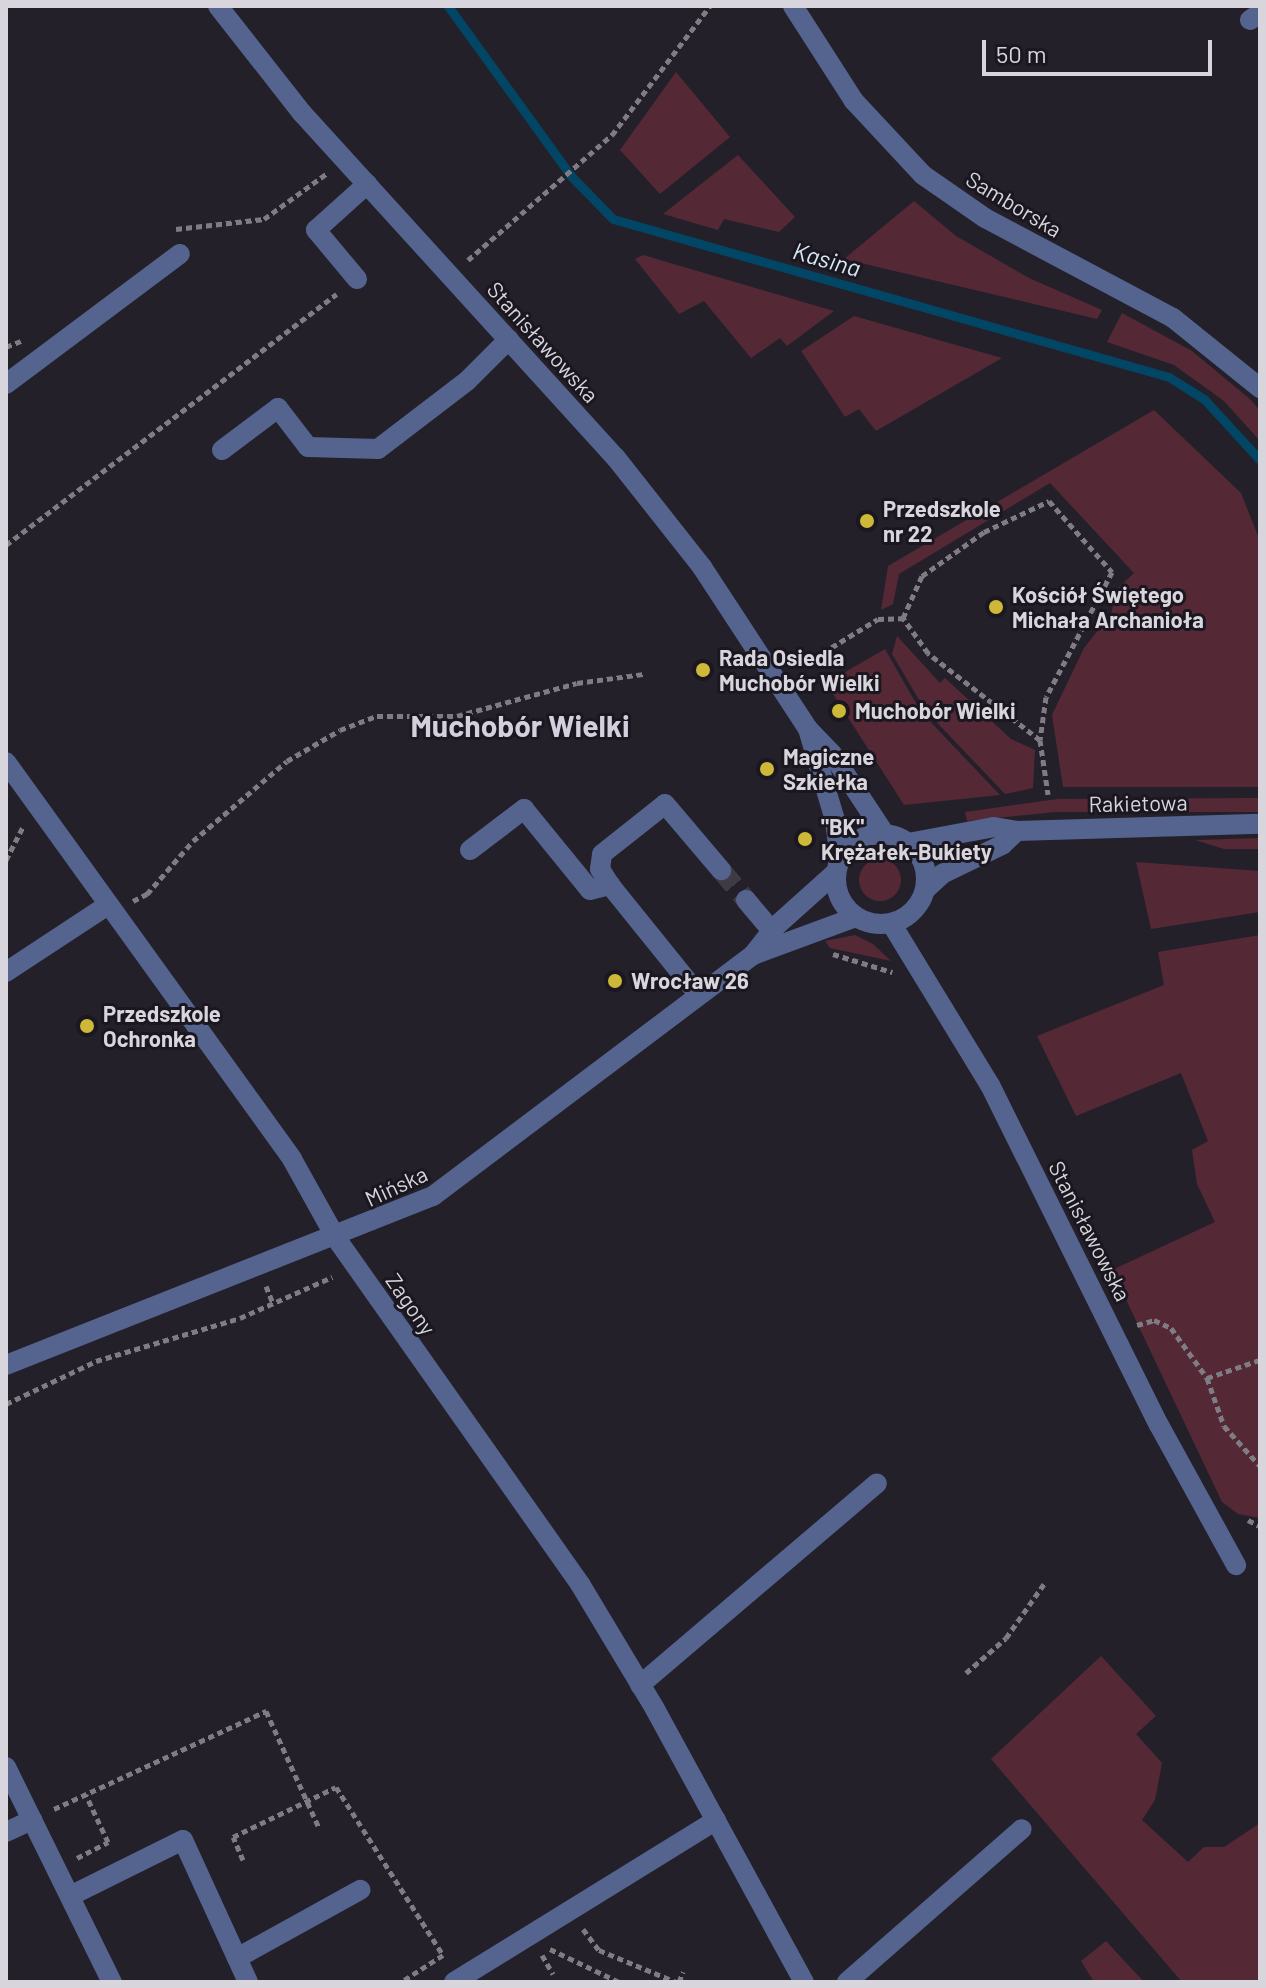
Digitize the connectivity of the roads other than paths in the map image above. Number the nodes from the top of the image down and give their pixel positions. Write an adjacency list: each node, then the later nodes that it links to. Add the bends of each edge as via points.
1 (218, 6): 3 (street, Stanisławowska, via 302,113)
2 (793, 6): 8 (street, Samborska, via 854,101 923,175 985,218 1173,318)
3 (367, 184): 5 (street, via 316,230); 6 (street, Stanisławowska)
4 (180, 254): 7 (street)
5 (357, 279)
6 (509, 339): 9 (street, via 467,381 378,449 308,447 278,408); 10 (street, Stanisławowska, via 676,533)
7 (6, 384)
8 (1260, 388)
9 (222, 450)
10 (808, 729): 14 (street, Stanisławowska, via 832,754); 17 (street, Stanisławowska, via 835,820)
11 (6, 762): 22 (street, Zagony)
12 (1260, 824): 13 (street, Rakietowa)
13 (1017, 831): 15 (street, Rakietowa, via 994,827); 20 (street, via 1002,845 942,874)
14 (884, 833): 15 (street); 17 (street, via 858,839)
15 (908, 843): 20 (street, via 924,864)
16 (470, 850): 19 (street, via 524,809 590,890)
17 (837, 866): 23 (street, via 839,898); 25 (street, Mińska)
18 (721, 870): 19 (street, via 665,804 602,854 600,869)
19 (610, 885): 28 (street)
20 (925, 890): 24 (street, via 913,912)
21 (746, 900): 25 (street)
22 (105, 907): 27 (street); 29 (street, Zagony, via 292,1159)
23 (856, 917): 24 (street); 26 (street, Mińska)
24 (891, 923): 32 (street, Stanisławowska, via 990,1085 1196,1498)
25 (772, 931): 26 (street, Mińska)
26 (753, 955): 28 (street, Mińska)
27 (6, 972)
28 (698, 994): 29 (street, Mińska, via 460,1180 411,1208)
29 (336, 1238): 30 (street, Mińska, via 111,1320); 33 (street, Zagony, via 580,1584)
30 (6, 1365)
31 (877, 1483): 33 (street)
32 (1236, 1565)
33 (640, 1685): 36 (street, Zagony)
34 (6, 1767): 35 (street)
35 (38, 1816): 38 (street); 40 (street)
36 (716, 1820): 44 (street); 45 (street, Zagony)
37 (1022, 1829): 46 (street)
38 (8, 1831)
39 (360, 1890): 41 (street)
40 (70, 1896): 41 (street, via 183,1840); 42 (street)
41 (237, 1958): 43 (street)
42 (112, 1982)
43 (248, 1982)
44 (454, 1982)
45 (804, 1982)
46 (847, 1982)

